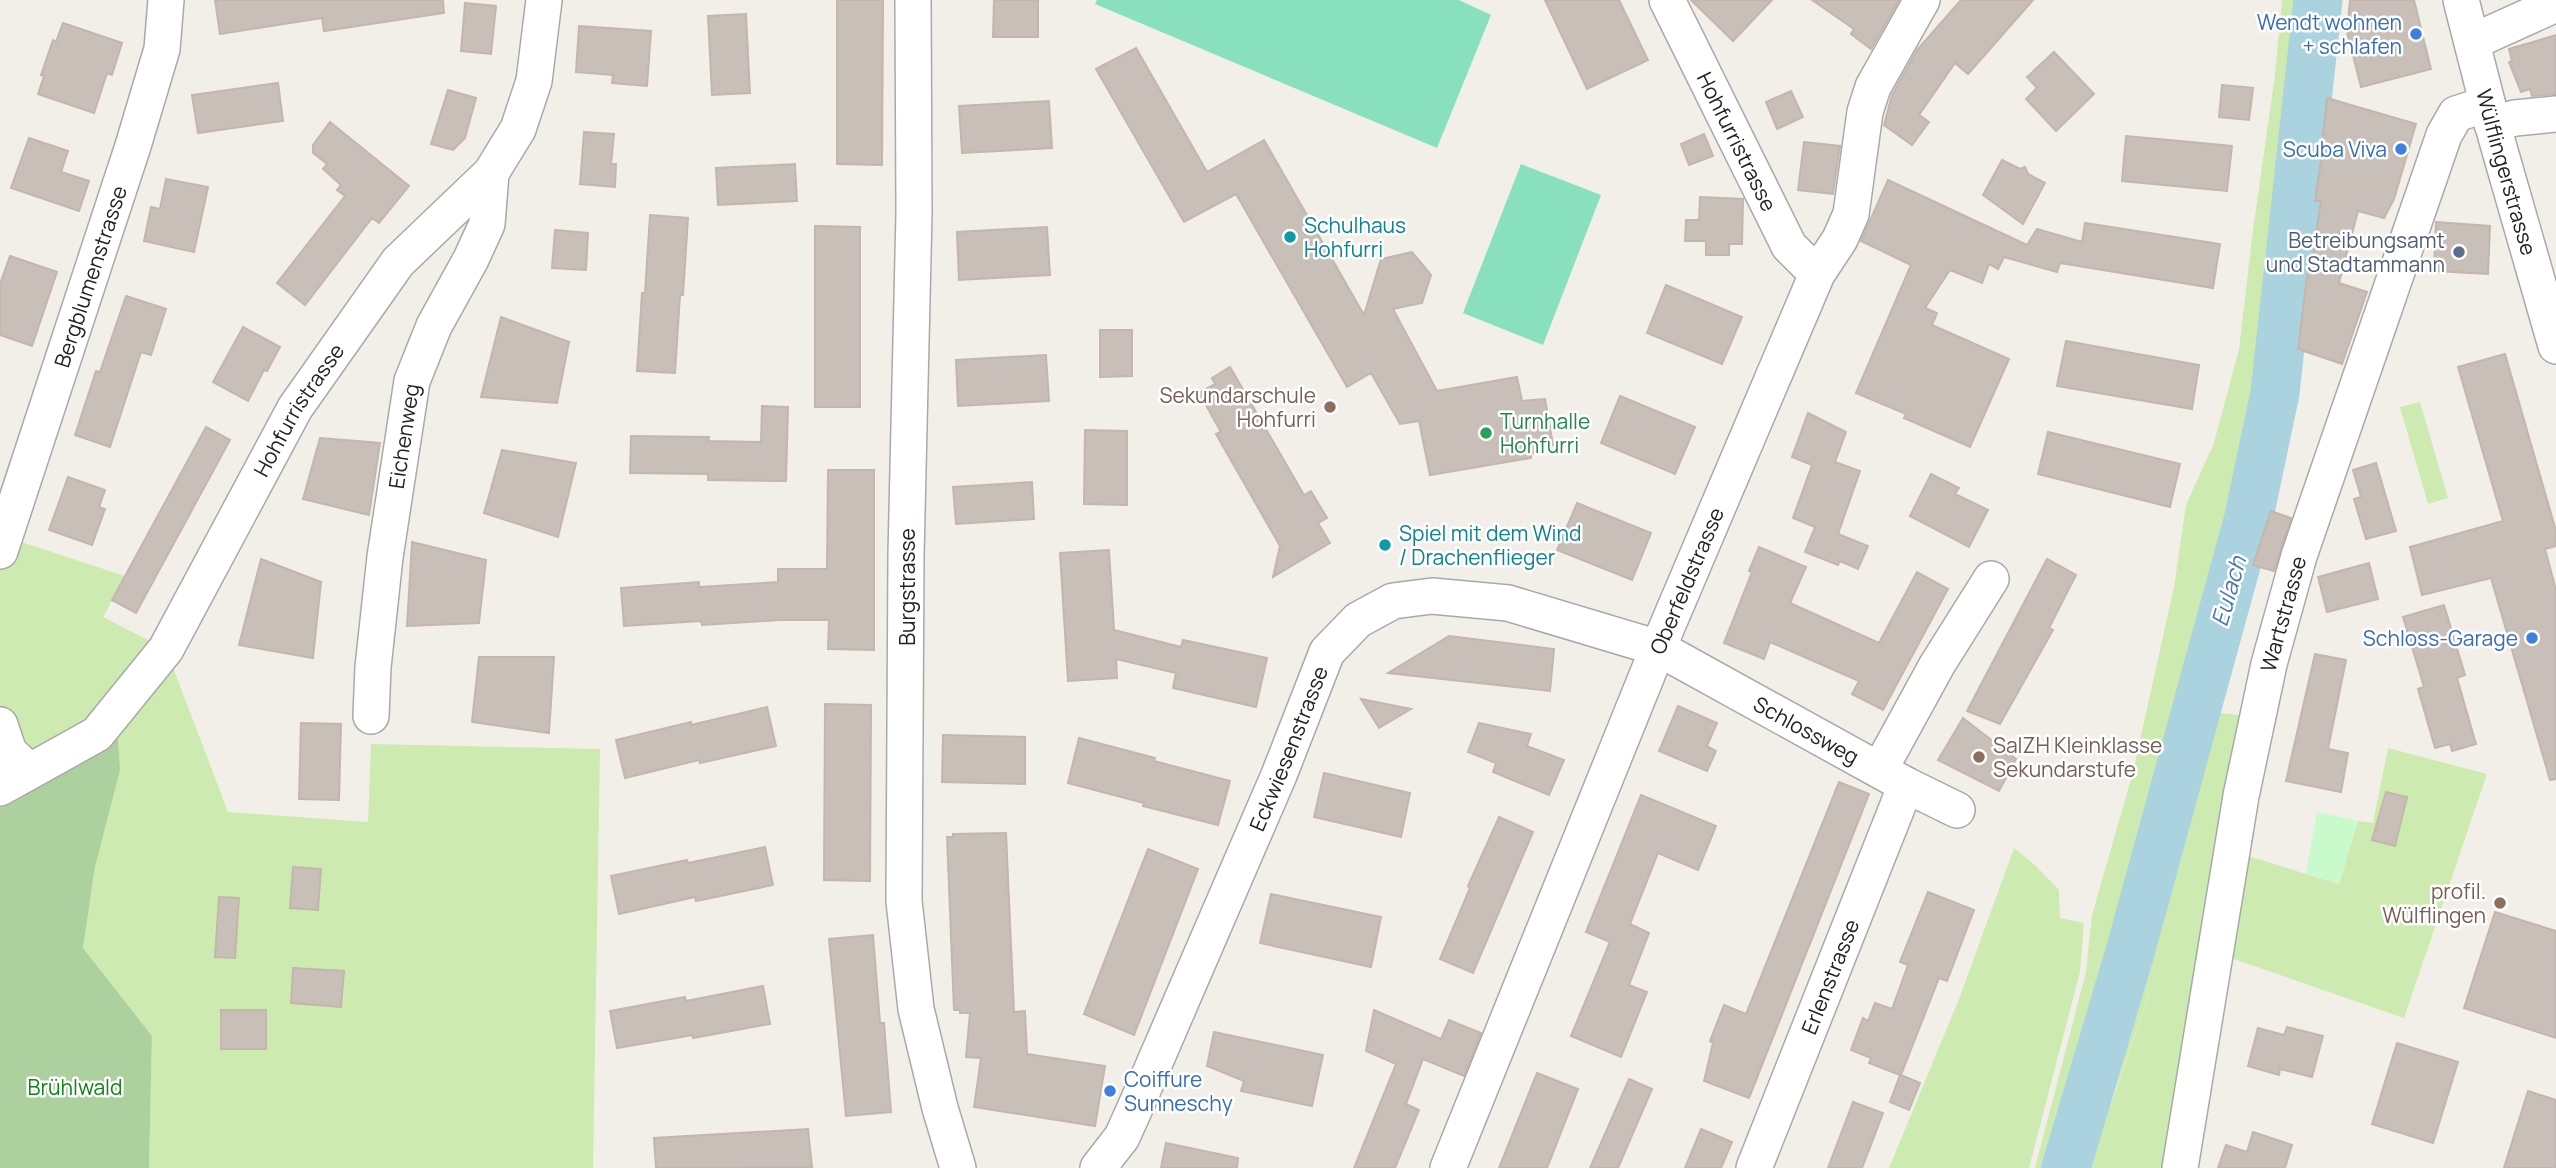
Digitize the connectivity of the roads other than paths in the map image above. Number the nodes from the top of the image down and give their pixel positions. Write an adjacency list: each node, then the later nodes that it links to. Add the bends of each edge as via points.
1 (166, 0): 14 (street, Bergblumenstrasse, via 162,49 133,146)
2 (544, 0): 11 (street, Hohfurristrasse, via 534,81 518,129)
3 (913, 0): 22 (street, Burgstrasse, via 904,901 916,1009)
4 (1667, 0): 12 (street, Hohfurristrasse, via 1789,246)
5 (1922, 0): 12 (street, Oberfeldstrasse, via 1873,87 1865,112 1851,214)
6 (2461, 0): 8 (street, Wülflingerstrasse)
7 (2556, 4): 8 (street)
8 (2472, 43): 9 (street, Wülflingerstrasse)
9 (2490, 114): 10 (street, Wartstrasse, via 2515,118); 13 (street, Wülflingerstrasse); 26 (street, Wartstrasse, via 2456,114 2444,135 2296,570 2269,664 2241,796)
10 (2556, 114)
11 (491, 173): 17 (street, Eichenweg, via 487,224 434,326 412,381 385,557); 20 (street, Hohfurristrasse, via 398,262 295,408 166,649 97,734)
12 (1817, 274): 16 (street, Oberfeldstrasse)
13 (2556, 346)
14 (0, 551)
15 (1991, 579): 19 (street, Erlenstrasse, via 1937,665)
16 (1658, 648): 19 (street, Schlossweg); 23 (street, Eckwiesenstrasse, via 1508,603 1432,596 1393,601 1358,620 1327,652 1139,1099 1122,1137); 24 (street, Oberfeldstrasse)
17 (371, 716)
18 (0, 725): 20 (street)
19 (1893, 777): 21 (street, Schlossweg); 25 (street, Erlenstrasse)
20 (14, 780)
21 (1957, 810)
22 (958, 1168)
23 (1098, 1168)
24 (1448, 1168)
25 (1754, 1168)
26 (2180, 1168)

